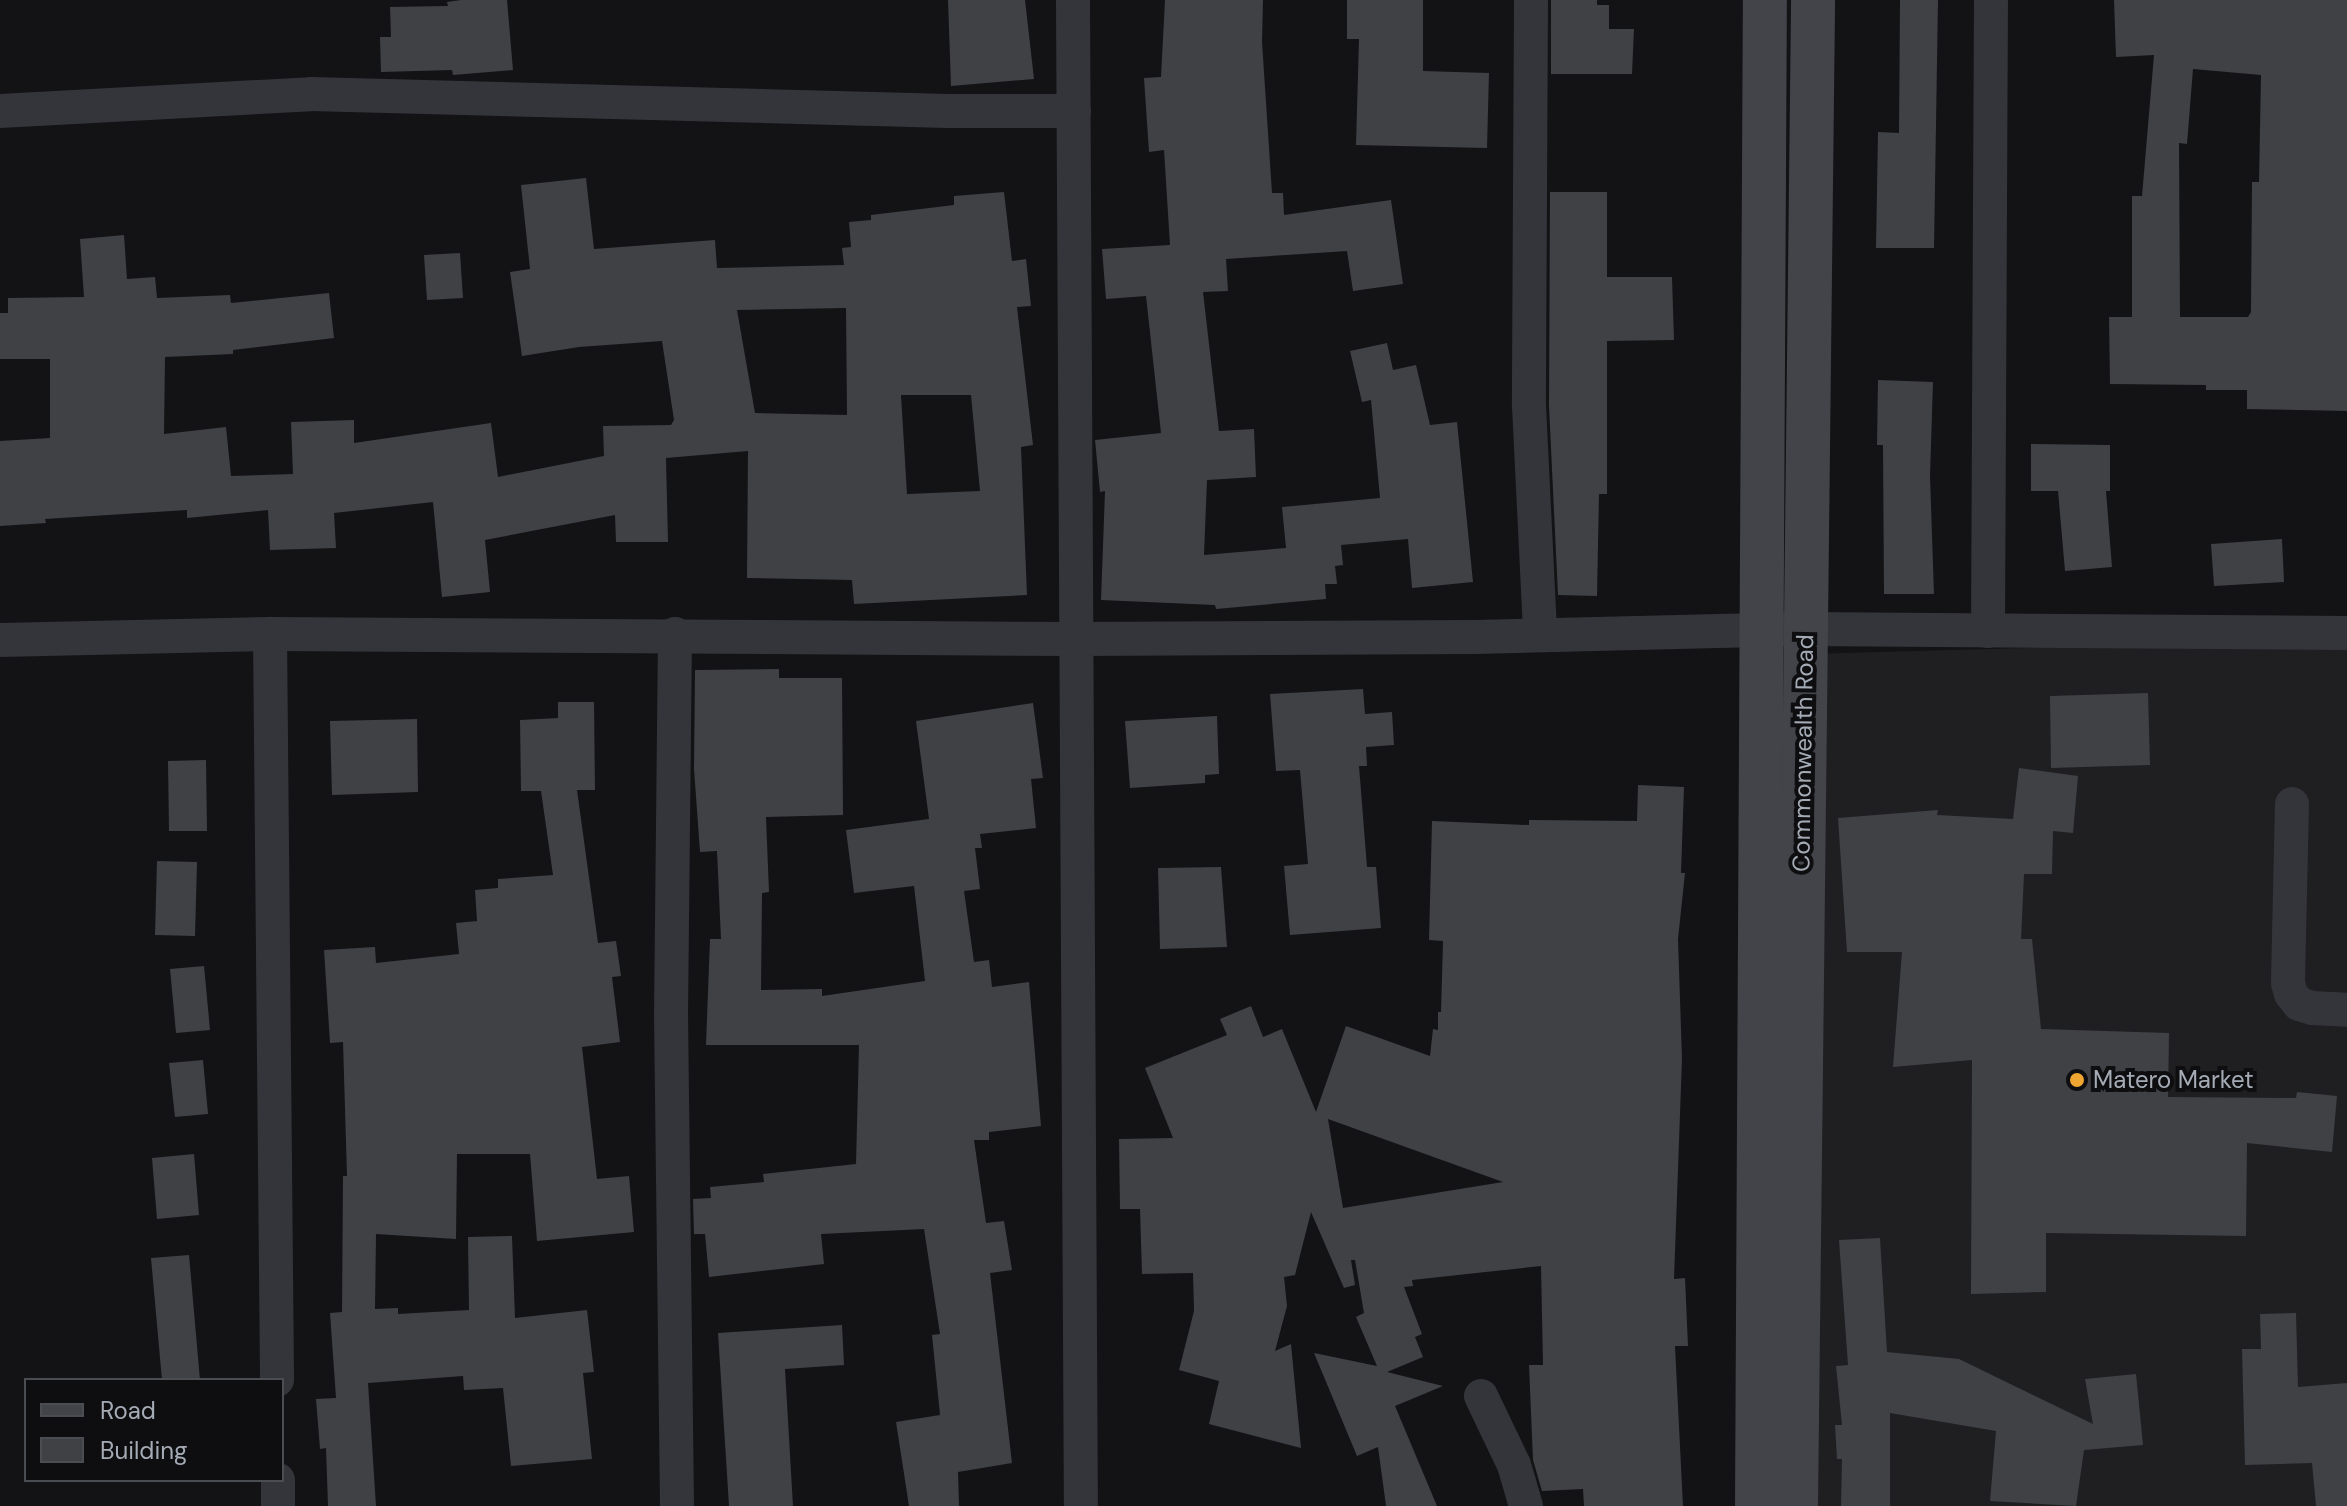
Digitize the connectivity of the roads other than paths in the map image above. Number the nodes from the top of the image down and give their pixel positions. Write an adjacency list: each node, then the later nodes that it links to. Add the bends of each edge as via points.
1 (1073, 0): 7 (street)
2 (1531, 0): 13 (street, via 1529,406)
3 (1765, 0): 8 (main road, Commonwealth Road)
4 (1813, 0): 8 (main road, Commonwealth Road)
5 (1991, 0): 9 (street)
6 (0, 111): 7 (street, via 311,94)
7 (1074, 111): 14 (street)
8 (1783, 629): 9 (street); 13 (street); 25 (main road, Commonwealth Road); 26 (main road, Commonwealth Road)
9 (1988, 631): 10 (street)
10 (2347, 633)
11 (270, 634): 12 (street); 15 (street); 18 (street)
12 (675, 634): 14 (street); 22 (street, via 671,1014)
13 (1540, 635): 14 (street)
14 (1075, 639): 23 (street)
15 (0, 640)
16 (2292, 804): 17 (street, via 2288,983 2299,1004)
17 (2347, 1010)
18 (277, 1378)
19 (1481, 1396): 24 (street, via 1514,1465)
20 (278, 1482): 21 (street)
21 (278, 1506)
22 (677, 1506)
23 (1081, 1506)
24 (1526, 1506)
25 (1757, 1506)
26 (1796, 1506)

